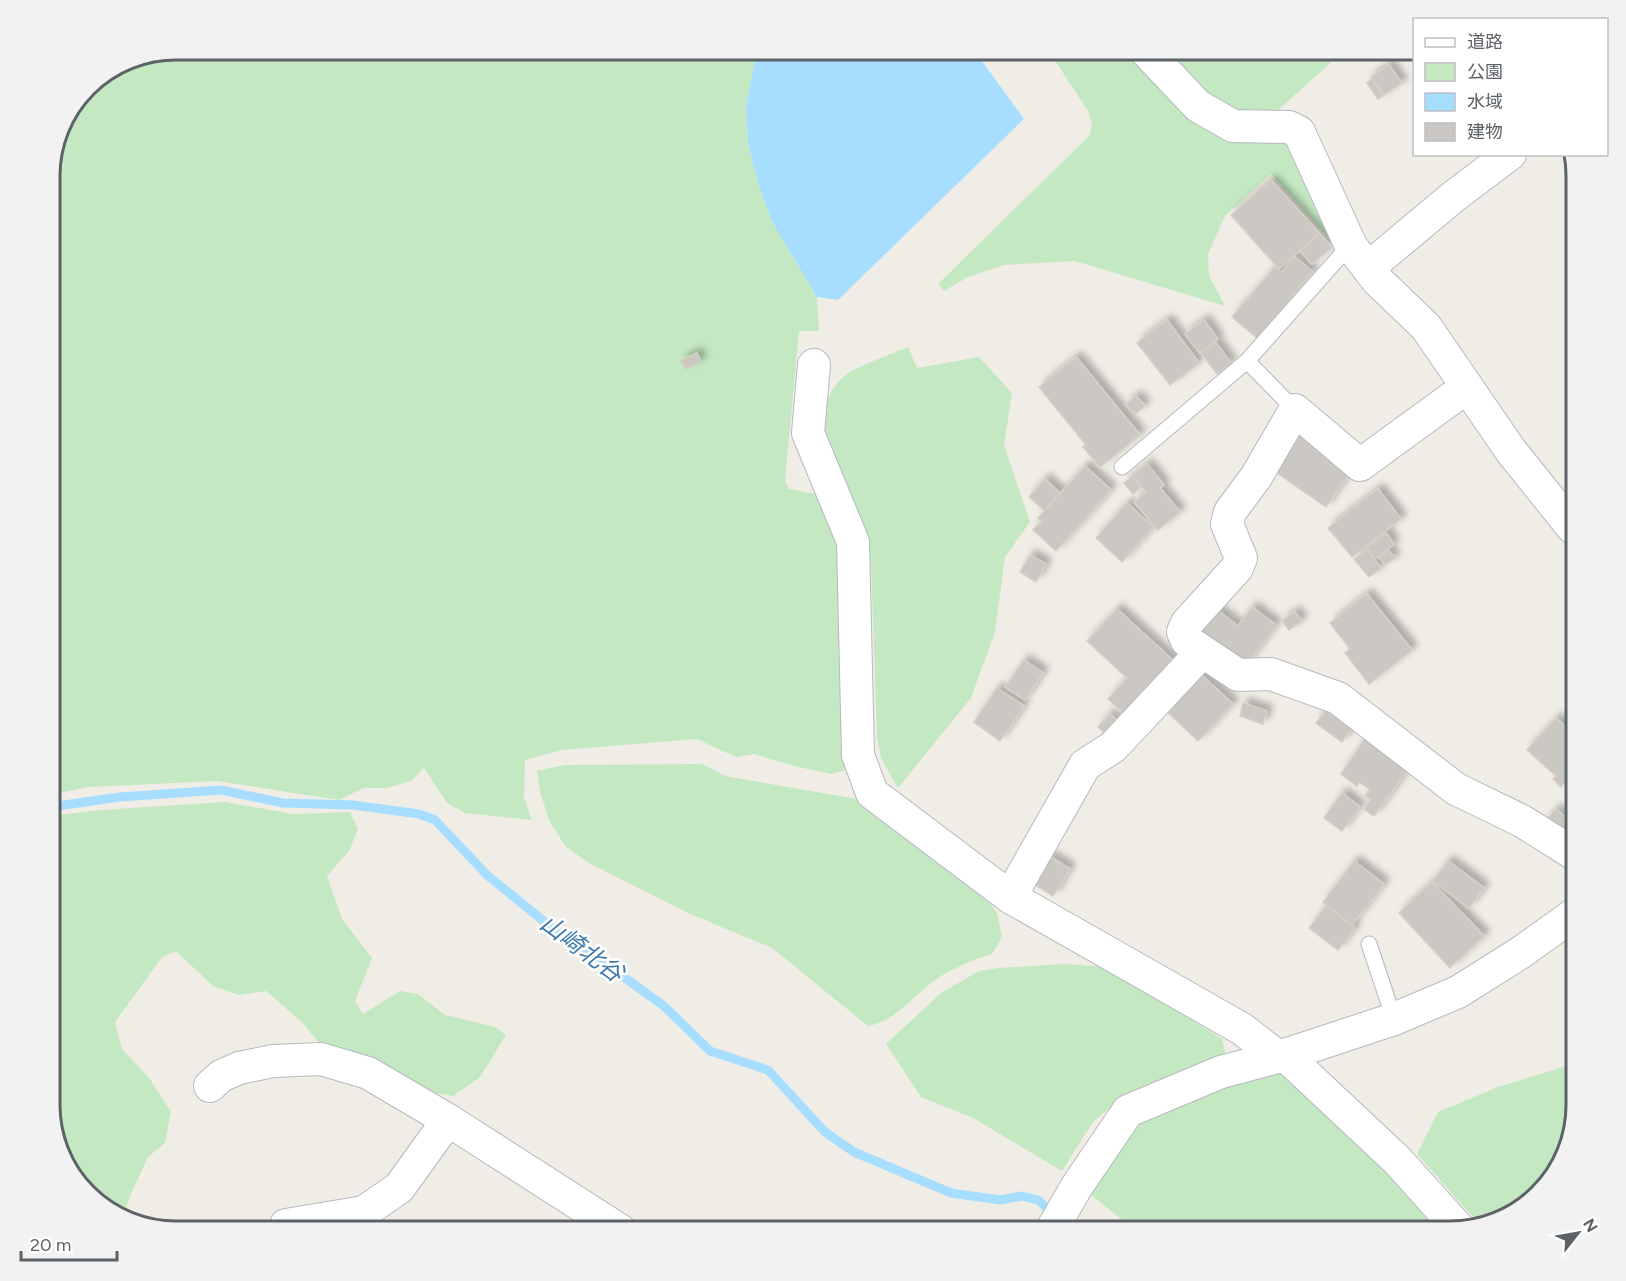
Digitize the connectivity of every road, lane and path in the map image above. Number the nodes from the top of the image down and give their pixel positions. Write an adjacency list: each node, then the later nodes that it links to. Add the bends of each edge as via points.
1 (1154, 60): 3 (street, via 1198,106 1233,126 1289,127 1299,132)
2 (1507, 156): 3 (street, via 1453,197)
3 (1360, 257): 4 (lane, via 1342,254); 6 (street, via 1377,280 1426,327)
4 (1247, 361): 7 (lane); 8 (lane)
5 (814, 365): 12 (street, via 808,433 853,542 858,755 872,793)
6 (1467, 387): 7 (street, via 1360,465); 9 (street, via 1511,451)
7 (1295, 410): 10 (street, via 1256,477 1230,512 1227,524 1241,558 1238,568 1183,632)
8 (1122, 467)
9 (1566, 520)
10 (1202, 652): 11 (street, via 1238,675 1271,674 1338,698 1456,789 1522,821); 12 (street, via 1113,747 1085,765)
11 (1566, 849)
12 (1010, 897): 16 (street, via 1242,1029)
13 (1566, 920): 15 (street, via 1458,992)
14 (1369, 944): 15 (lane)
15 (1394, 1018): 16 (street)
16 (1282, 1056): 21 (street, via 1221,1072 1128,1111); 22 (street, via 1398,1161)
17 (210, 1086): 18 (street, via 239,1068 273,1061 321,1059 368,1073)
18 (448, 1120): 19 (street, via 399,1188 364,1212); 20 (street)
19 (310, 1221)
20 (604, 1221)
21 (1058, 1221)
22 (1452, 1221)

